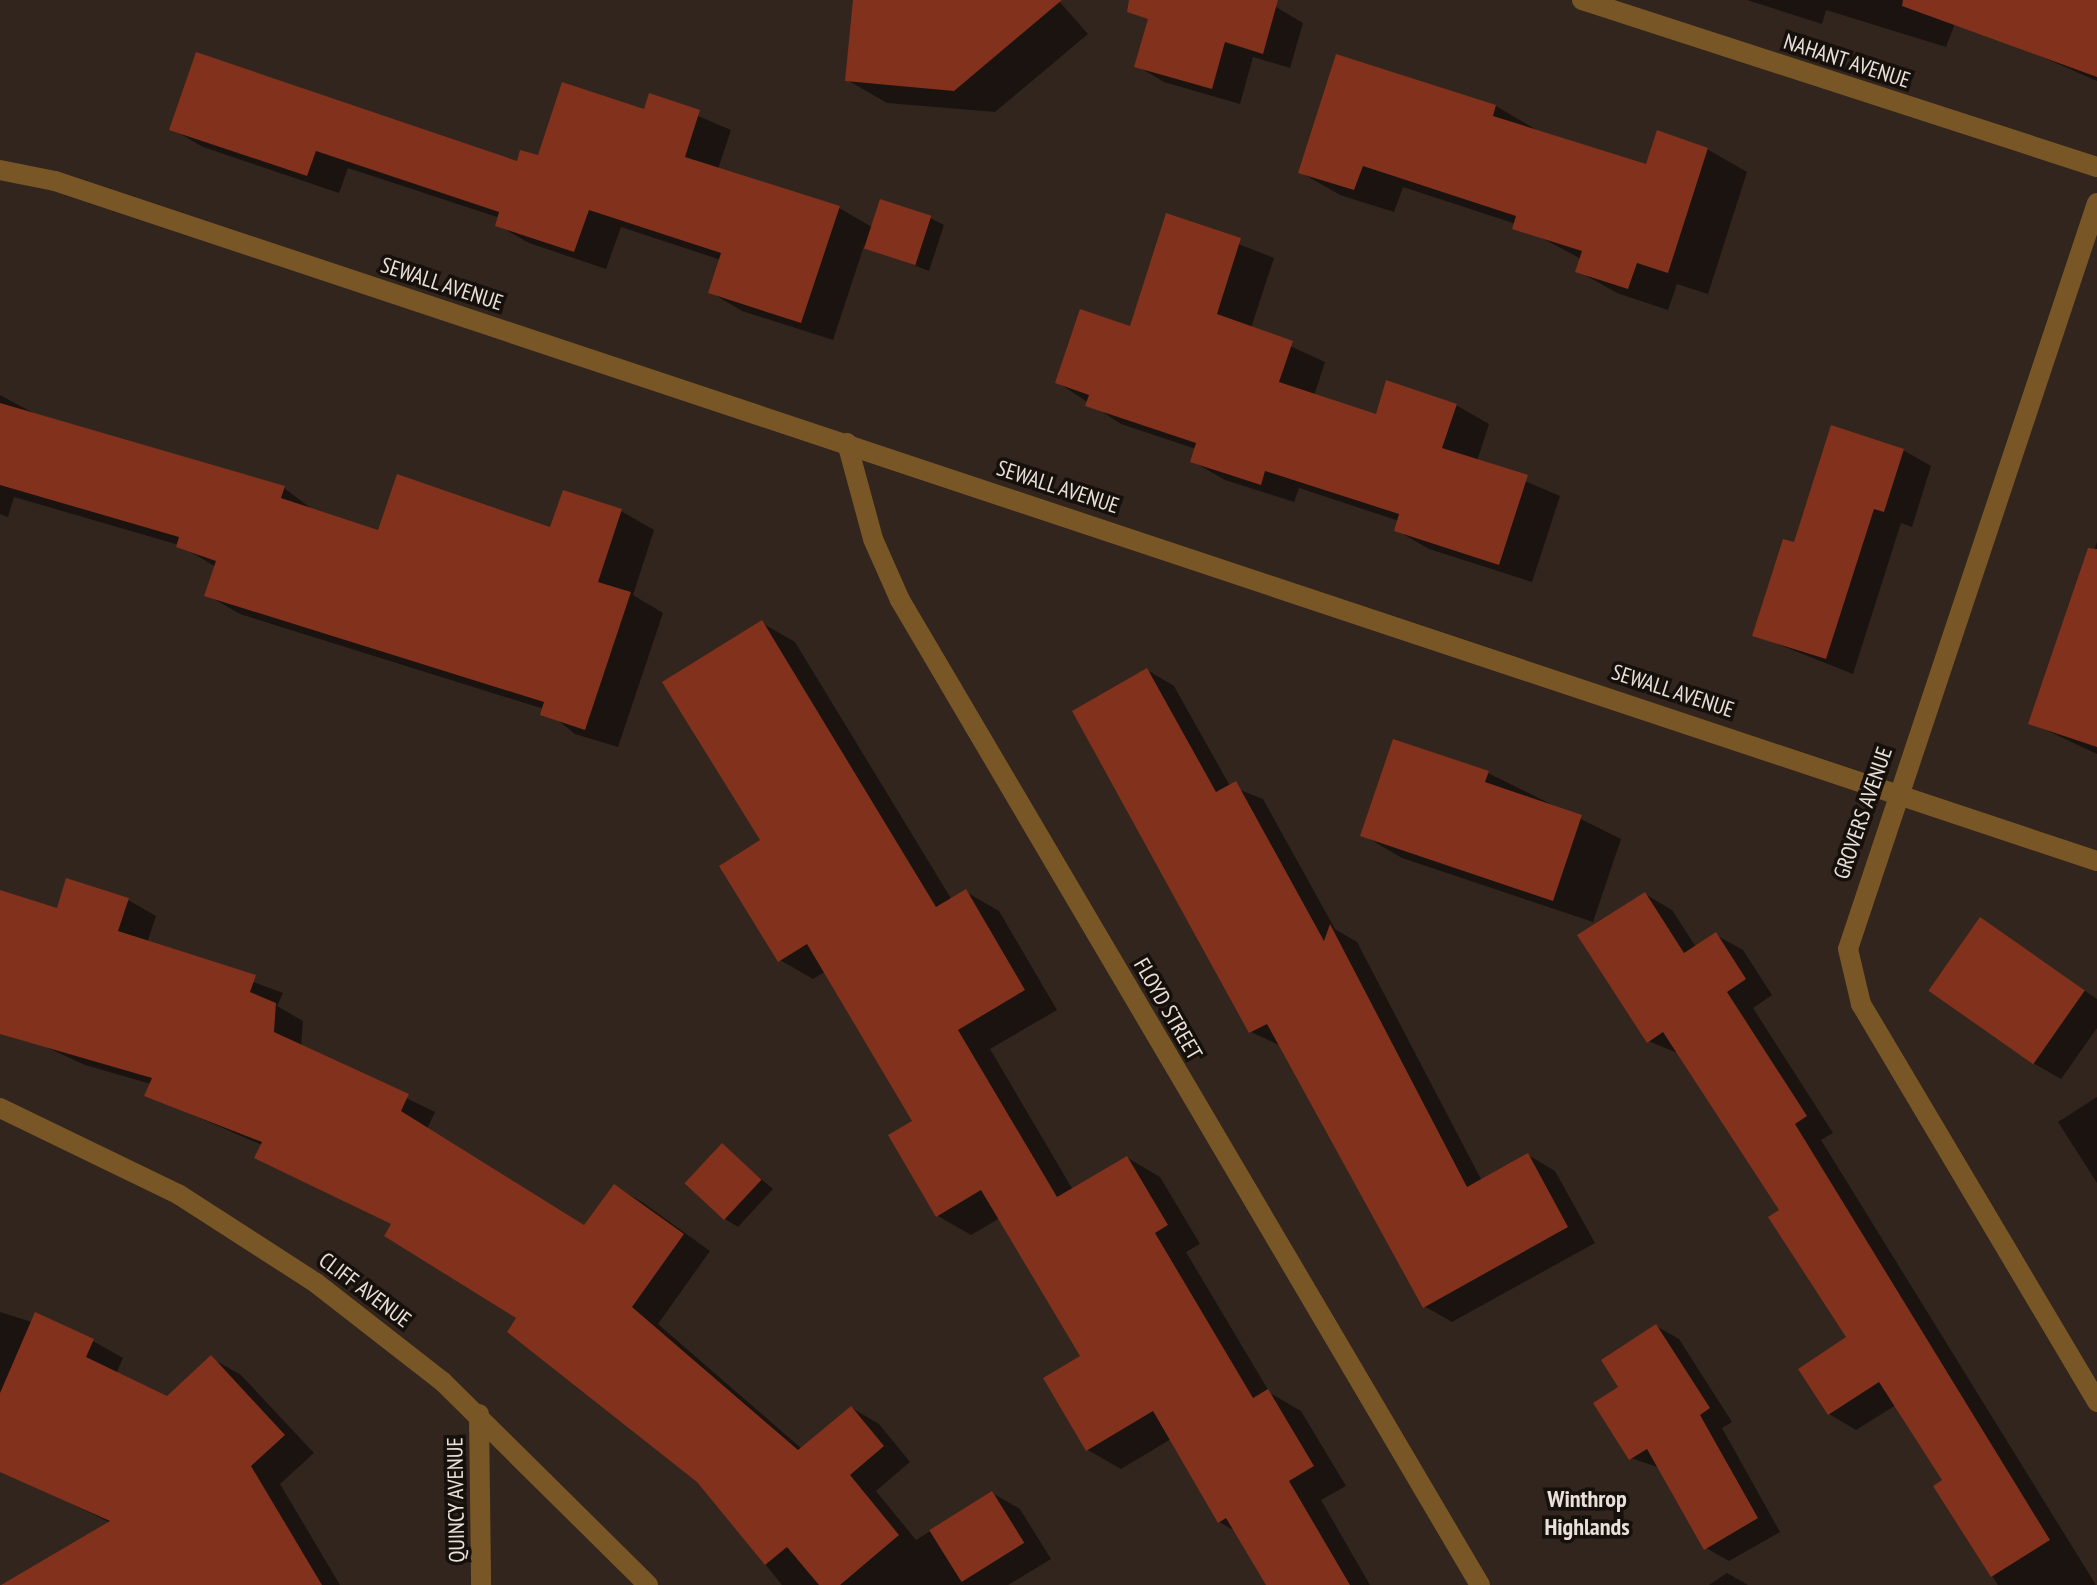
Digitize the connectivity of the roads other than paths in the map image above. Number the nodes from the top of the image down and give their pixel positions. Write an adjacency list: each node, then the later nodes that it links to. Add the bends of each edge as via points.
1 (1582, 0): 2 (street, NAHANT AVENUE)
2 (2097, 167)
3 (0, 170): 5 (street, SEWALL AVENUE, via 70,186)
4 (2097, 203): 6 (street, GROVERS AVENUE)
5 (847, 443): 6 (street, SEWALL AVENUE); 13 (street, FLOYD STREET, via 873,539 900,600)
6 (1897, 791): 7 (street, SEWALL AVENUE); 9 (street, GROVERS AVENUE, via 1849,933 1854,986)
7 (2097, 861)
8 (0, 1108): 10 (street, CLIFF AVENUE, via 178,1194 270,1250)
9 (2097, 1402)
10 (479, 1414): 11 (street, QUINCY AVENUE); 12 (street, CLIFF AVENUE)
11 (481, 1585)
12 (648, 1585)
13 (1480, 1585)

